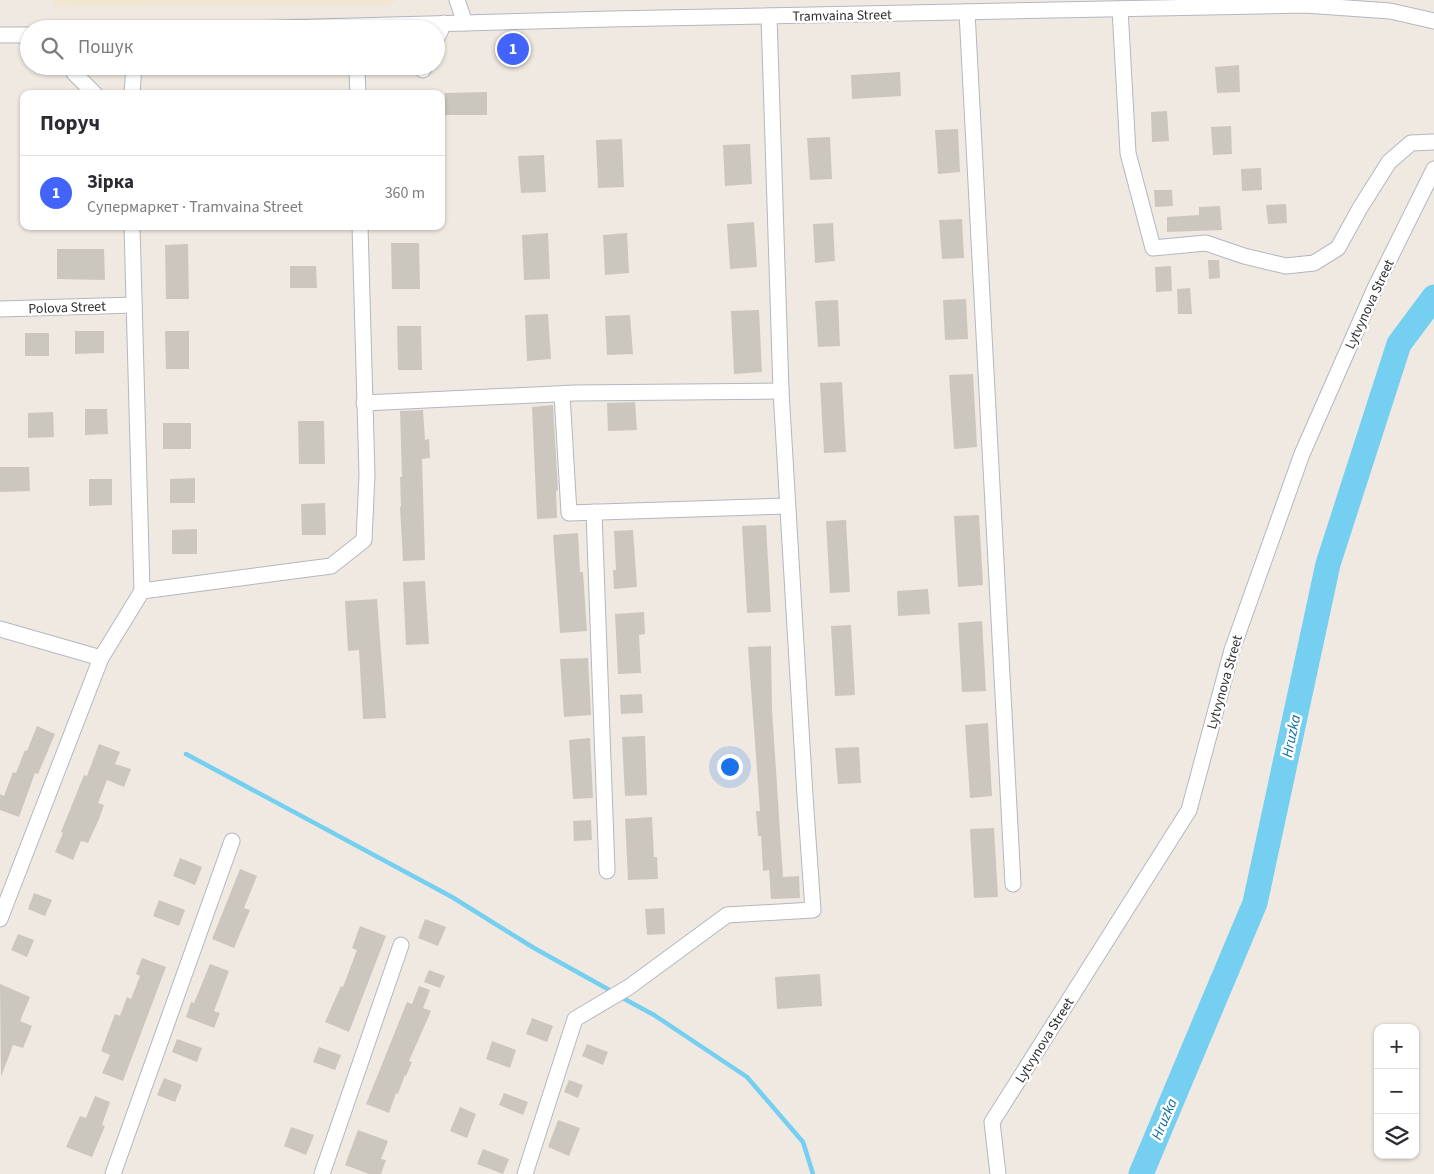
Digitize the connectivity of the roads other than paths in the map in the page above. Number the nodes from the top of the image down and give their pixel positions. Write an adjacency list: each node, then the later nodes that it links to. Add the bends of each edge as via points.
1 (457, 0): 7 (street)
2 (1138, 4): 3 (street, Tramvaina Street); 6 (street, Tramvaina Street, via 1305,5 1390,12)
3 (1120, 9): 4 (street, Tramvaina Street); 17 (street, via 1128,153 1153,248 1206,243 1286,266 1314,263 1338,248 1389,162 1411,143)
4 (968, 12): 5 (street, Tramvaina Street); 33 (street)
5 (769, 16): 7 (street, Tramvaina Street); 23 (street)
6 (1434, 21)
7 (465, 23): 8 (street, Tramvaina Street)
8 (445, 24)
9 (0, 35): 10 (street)
10 (20, 35)
11 (76, 75): 14 (street)
12 (133, 75): 15 (street)
13 (357, 75): 16 (street)
14 (91, 90)
15 (132, 90)
16 (358, 90)
17 (1434, 142)
18 (1434, 169): 39 (street, Lytvynova Street, via 1375,288 1302,454 1232,650 1189,810 992,1122)
19 (132, 230): 21 (street)
20 (360, 230): 25 (street)
21 (134, 305): 22 (street, Polova Street); 28 (street)
22 (0, 308)
23 (781, 391): 24 (street); 26 (street)
24 (562, 394): 25 (street); 27 (street, via 569,513)
25 (364, 403): 28 (street, via 367,475 364,540 331,566)
26 (787, 506): 27 (street); 38 (street, via 813,910 727,915 629,987 575,1019)
27 (594, 512): 32 (street)
28 (142, 591): 30 (street)
29 (0, 629): 30 (street)
30 (101, 658): 34 (street)
31 (232, 841): 36 (street)
32 (607, 872)
33 (1013, 884)
34 (0, 919)
35 (401, 944): 37 (street)
36 (113, 1174)
37 (322, 1174)
38 (524, 1174)
39 (998, 1174)

